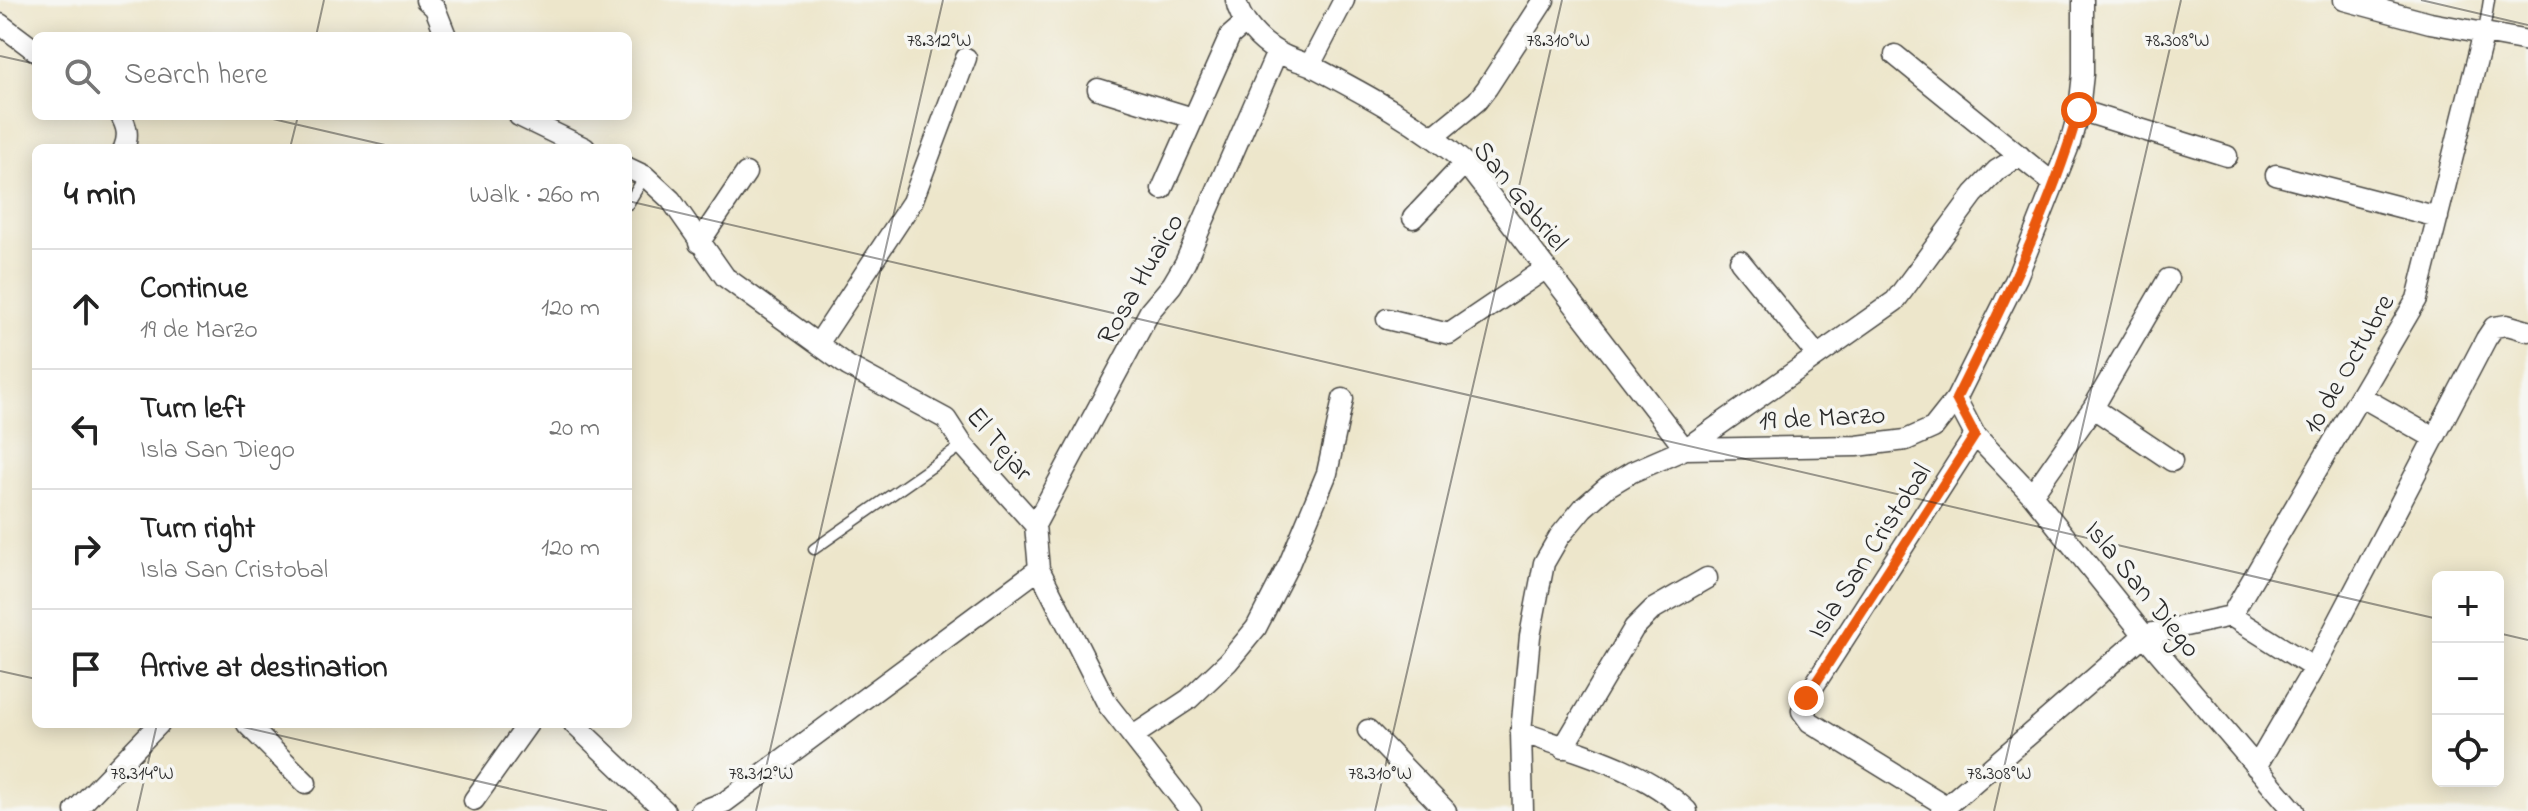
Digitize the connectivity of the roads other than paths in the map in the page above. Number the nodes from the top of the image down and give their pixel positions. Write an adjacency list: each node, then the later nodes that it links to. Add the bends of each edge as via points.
1 (426, 0): 10 (street)
2 (1236, 0): 8 (street, San Gabriel)
3 (1344, 0): 17 (street)
4 (1544, 0): 23 (street, via 1477,101)
5 (2083, 0): 19 (street, 19 de Marzo)
6 (2489, 0): 11 (lane)
7 (2351, 1): 11 (street)
8 (1245, 23): 14 (street, San Gabriel); 20 (street, via 1230,36)
9 (0, 24): 13 (street)
10 (444, 32)
11 (2484, 32): 12 (street); 34 (street, 10 de Octubre)
12 (2528, 41)
13 (32, 48)
14 (1277, 52): 17 (street, San Gabriel); 54 (street, Rosa Huaico, via 1185,263 1150,311)
15 (1895, 55): 26 (street)
16 (966, 58): 42 (street, via 912,202)
17 (1310, 65): 23 (street, San Gabriel)
18 (1098, 89): 20 (street)
19 (2079, 110): 27 (street); 32 (street, 19 de Marzo)
20 (1193, 118): 33 (street)
21 (123, 120): 24 (street)
22 (527, 120): 25 (street)
23 (1434, 136): 28 (street, San Gabriel)
24 (126, 144)
25 (577, 144)
26 (2020, 156): 32 (street); 43 (street, via 1974,194 1895,301)
27 (2227, 156)
28 (1465, 163): 35 (street); 38 (street, San Gabriel)
29 (637, 172): 36 (street, El Tejar, via 671,200)
30 (746, 173): 36 (street)
31 (2276, 175): 34 (street)
32 (2054, 184): 46 (street, 19 de Marzo)
33 (1162, 189)
34 (2438, 217): 44 (street, 10 de Octubre, via 2417,299)
35 (1413, 218)
36 (699, 243): 42 (street, El Tejar, via 725,277)
37 (1740, 261): 43 (street)
38 (1545, 269): 40 (street, via 1449,334); 51 (street, San Gabriel)
39 (2168, 279): 47 (street)
40 (1387, 319)
41 (2528, 331): 49 (street, via 2494,327)
42 (818, 344): 50 (street, El Tejar, via 946,419)
43 (1816, 354): 51 (street)
44 (2360, 396): 49 (street); 58 (street, 10 de Octubre)
45 (1343, 399): 66 (street, via 1327,473 1256,628 1189,699)
46 (1958, 401): 48 (street, Isla San Diego); 51 (street, 19 de Marzo, via 1933,428 1906,440 1857,446)
47 (2093, 408): 52 (street); 53 (street)
48 (1974, 433): 53 (street, Isla San Diego); 72 (street, Isla San Cristobal, via 1802,711 1810,722)
49 (2434, 438): 60 (street)
50 (963, 445): 54 (street, El Tejar); 55 (lane)
51 (1685, 449): 67 (street, 19 de Marzo, via 1607,487 1583,508 1544,563 1536,598)
52 (2172, 461)
53 (2032, 495): 59 (street, Isla San Diego)
54 (1035, 525): 56 (street)
55 (814, 549)
56 (1039, 569): 66 (street, via 1108,705); 71 (street)
57 (1707, 578): 67 (street, via 1653,609)
58 (2231, 616): 59 (street); 60 (street)
59 (2144, 635): 68 (street, Isla San Diego); 72 (street)
60 (2314, 668): 68 (street)
61 (155, 728): 73 (street)
62 (251, 728): 69 (street)
63 (525, 728): 70 (street)
64 (578, 728): 74 (street)
65 (1368, 730): 77 (street)
66 (1133, 736): 76 (street)
67 (1540, 739): 78 (street, 19 de Marzo); 79 (street, via 1619,767)
68 (2256, 767): 80 (street, Isla San Diego)
69 (306, 783)
70 (474, 800)
71 (728, 806): 75 (street)
72 (1944, 808)
73 (75, 811)
74 (665, 811)
75 (701, 811)
76 (1191, 811)
77 (1446, 811)
78 (1523, 811)
79 (1687, 811)
80 (2294, 811)

